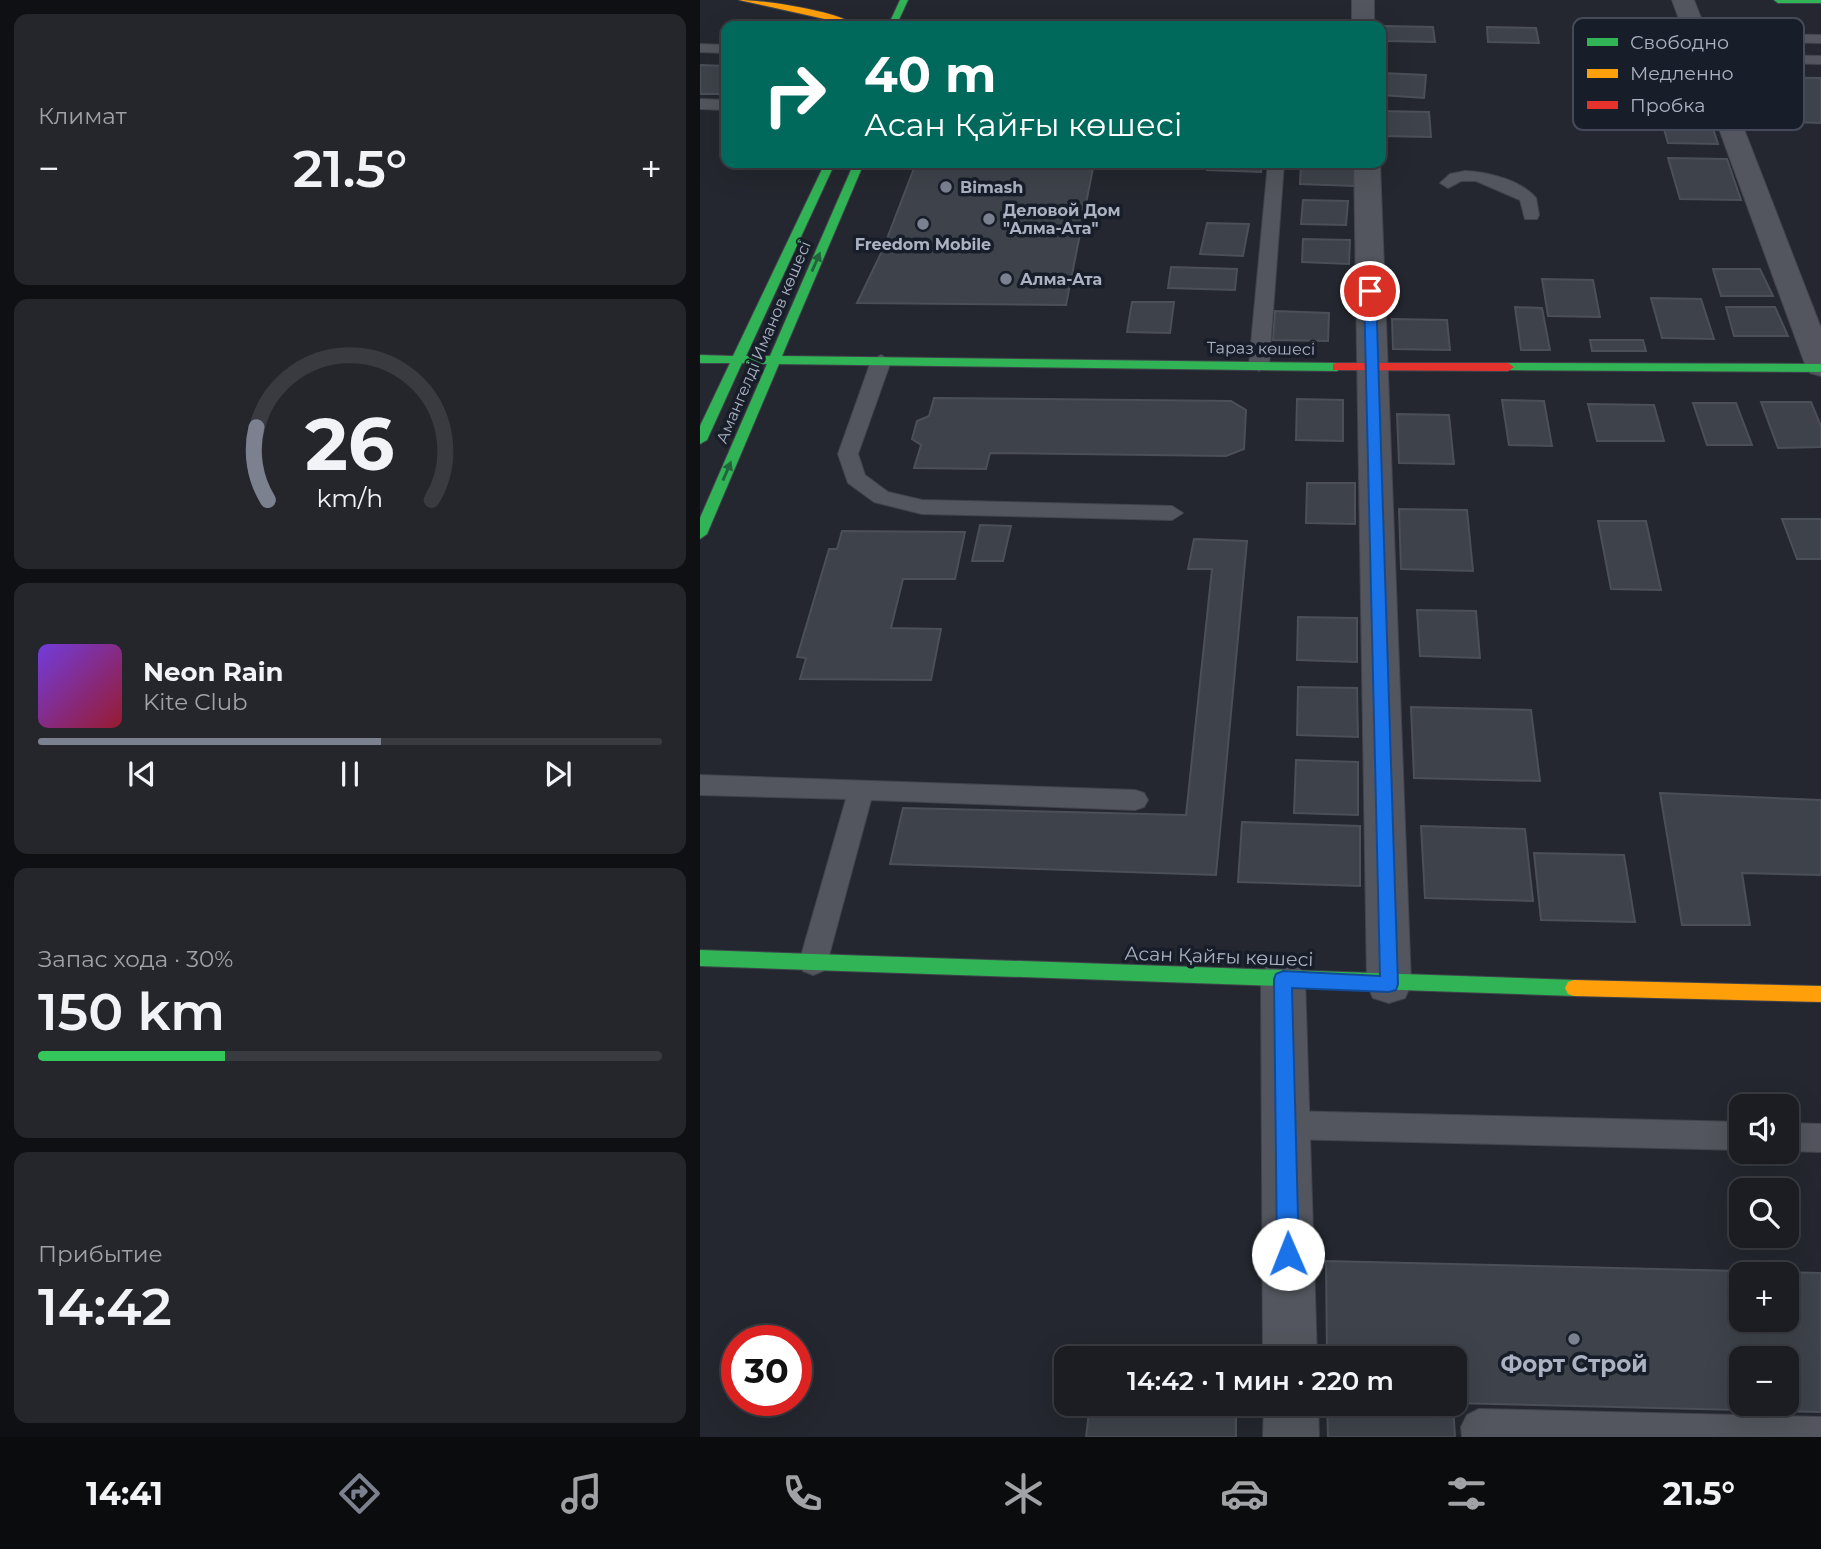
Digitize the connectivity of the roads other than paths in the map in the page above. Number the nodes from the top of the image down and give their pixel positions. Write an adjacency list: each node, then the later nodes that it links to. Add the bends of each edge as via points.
1 (743, 0): 8 (street)
2 (904, 0): 9 (street)
3 (1363, 0): 10 (street)
4 (1684, 0): 7 (street)
5 (1778, 0): 6 (street)
6 (1818, 0)
7 (1692, 18)
8 (843, 21)
9 (894, 21)
10 (1363, 21)
11 (700, 48): 12 (lane)
12 (721, 49)
13 (700, 104): 14 (lane)
14 (721, 105)
15 (1735, 130): 27 (street)
16 (828, 168): 23 (street, Амангелді Иманов көшесі)
17 (857, 168): 24 (street, Амангелді Иманов көшесі, one-way to 17)
18 (1276, 168): 26 (lane)
19 (1367, 168): 28 (street)
20 (1448, 183): 21 (lane, via 1465,175 1512,187 1528,198)
21 (1531, 215)
22 (700, 359): 23 (street, Тараз көшесі)
23 (738, 359): 24 (street, Тараз көшесі); 29 (street, Амангелді Иманов көшесі)
24 (774, 360): 25 (street, Тараз көшесі); 31 (street, Амангелді Иманов көшесі, one-way to 24)
25 (881, 361): 26 (street, Тараз көшесі); 30 (lane, via 848,454 855,478 881,498 922,507)
26 (1259, 365): 28 (street, Тараз көшесі)
27 (1821, 367): 28 (street, Тараз көшесі)
28 (1372, 368): 38 (street)
29 (700, 440)
30 (1172, 513)
31 (700, 534)
32 (700, 785): 33 (lane)
33 (861, 790): 34 (lane); 36 (lane)
34 (1135, 800)
35 (700, 958): 36 (street, Асан Қайғы көшесі)
36 (814, 963): 37 (street, Асан Қайғы көшесі)
37 (1283, 979): 38 (street, Асан Қайғы көшесі); 40 (street)
38 (1389, 984): 39 (street, Асан Қайғы көшесі)
39 (1821, 994)
40 (1286, 1125): 41 (lane); 44 (street)
41 (1729, 1136)
42 (1799, 1137): 43 (lane)
43 (1821, 1138)
44 (1290, 1346)
45 (1291, 1416): 47 (street)
46 (1821, 1435): 48 (lane, via 1479,1427)
47 (1291, 1437)
48 (1480, 1437)

